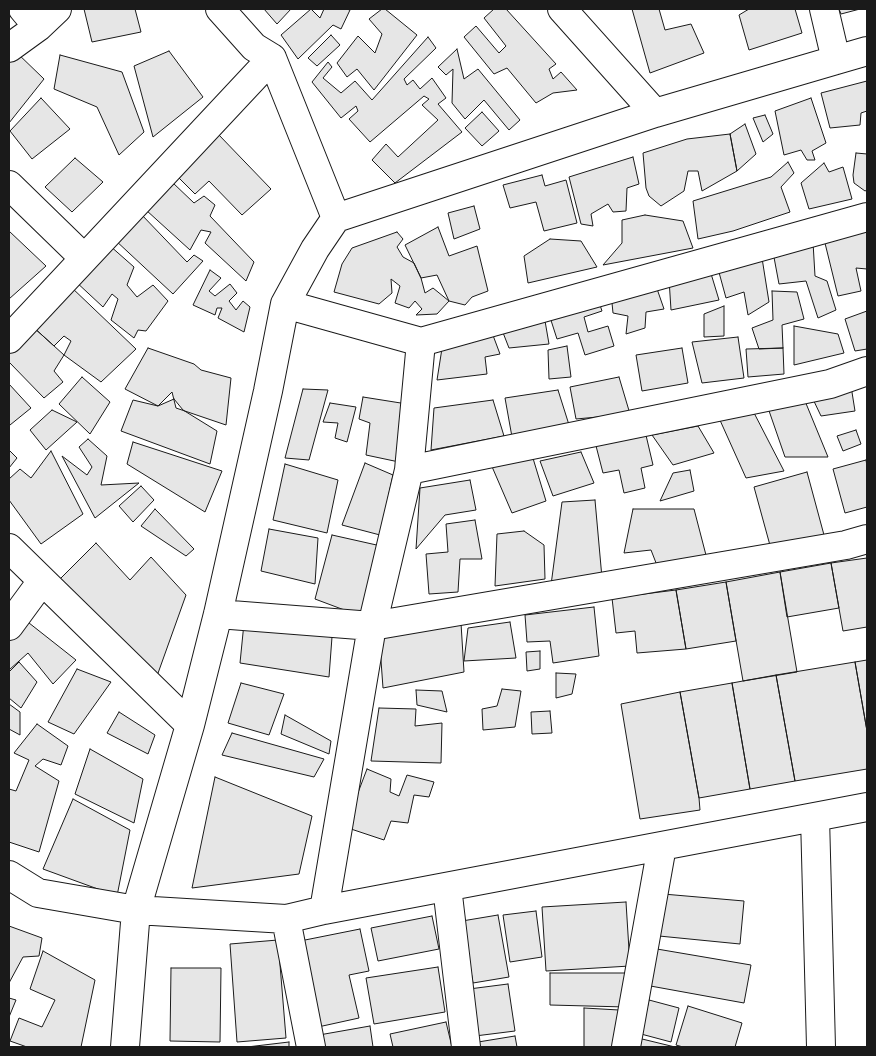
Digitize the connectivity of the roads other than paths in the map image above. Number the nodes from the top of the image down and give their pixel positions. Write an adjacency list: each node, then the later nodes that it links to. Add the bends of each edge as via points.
1 (220, 9): 7 (street, via 254,47)
2 (562, 9): 9 (street)
3 (824, 9): 8 (street)
4 (39, 15): 5 (street)
5 (9, 48)
6 (867, 51): 8 (street)
7 (272, 58): 12 (street); 13 (street)
8 (836, 60): 9 (street)
9 (655, 113): 12 (street)
10 (9, 185): 13 (street)
11 (867, 217): 16 (street)
12 (336, 218): 14 (street)
13 (84, 258): 15 (street)
14 (285, 304): 16 (street); 22 (street)
15 (9, 339)
16 (421, 342): 18 (street)
17 (867, 371): 18 (street, via 830,384)
18 (409, 470): 24 (street)
19 (867, 539): 24 (street)
20 (9, 548): 21 (street)
21 (42, 581): 23 (street); 25 (street)
22 (218, 614): 24 (street); 25 (street)
23 (9, 626)
24 (372, 626): 32 (street)
25 (190, 725): 31 (street)
26 (867, 808): 27 (street)
27 (815, 817): 28 (street); 38 (street)
28 (662, 846): 30 (street); 37 (street)
29 (9, 875): 31 (street, via 38,892)
30 (448, 887): 32 (street); 36 (street)
31 (136, 910): 33 (street); 34 (street)
32 (324, 910): 33 (street)
33 (286, 919): 35 (street)
34 (125, 1047)
35 (311, 1047)
36 (466, 1047)
37 (626, 1047)
38 (821, 1047)

